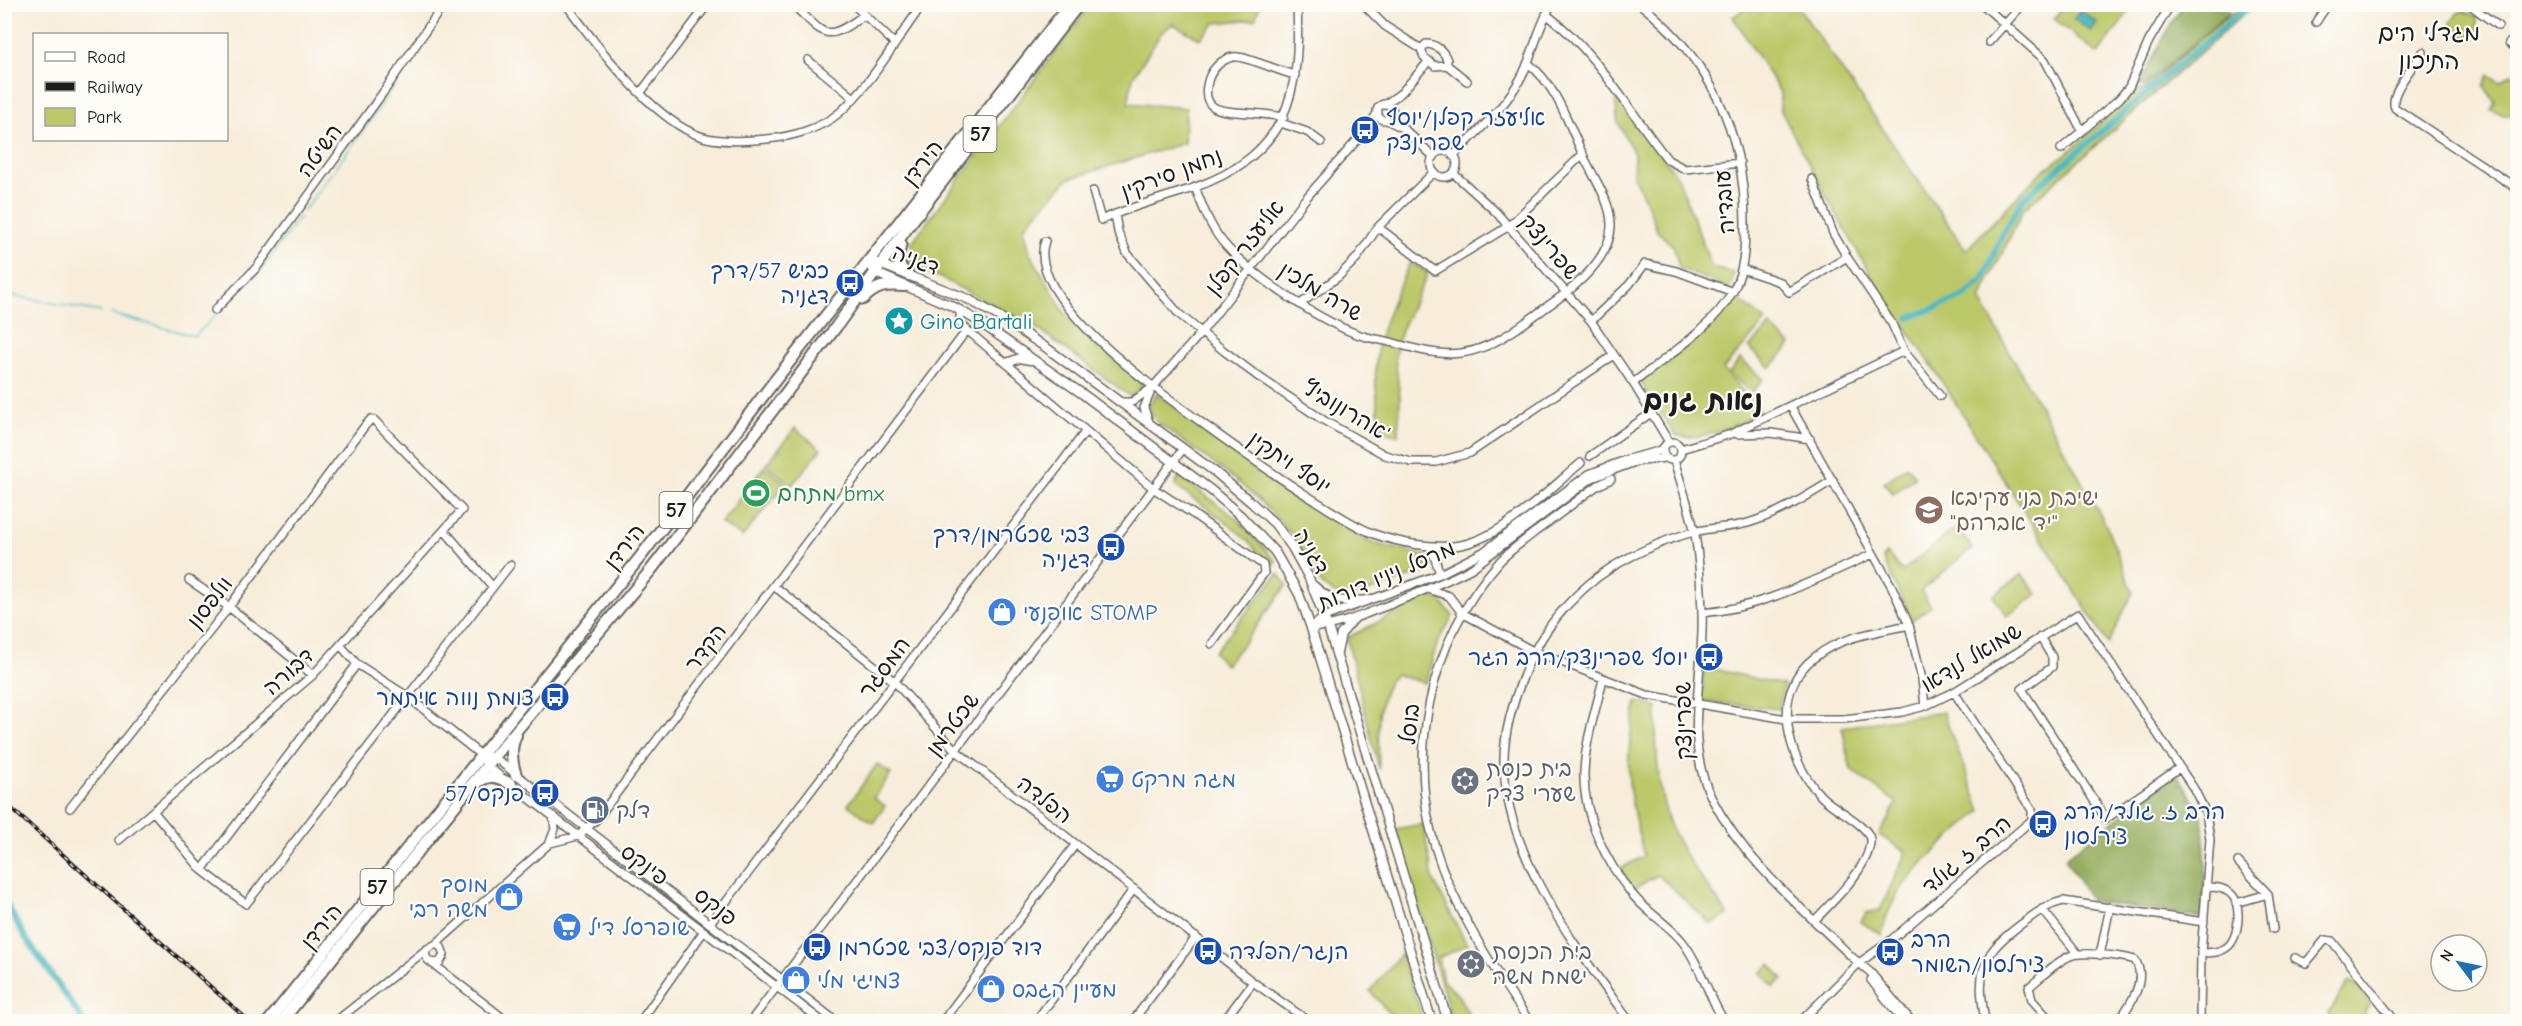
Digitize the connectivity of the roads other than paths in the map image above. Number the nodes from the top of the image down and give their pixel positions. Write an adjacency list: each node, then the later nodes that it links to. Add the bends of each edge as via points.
1 (444, 4): 72 (street, השיטה, via 257,267)
2 (566, 4): 35 (street)
3 (708, 4): 35 (street)
4 (792, 4): 19 (street, via 828,33 839,32)
5 (853, 4): 19 (street)
6 (923, 4): 24 (street)
7 (1070, 4): 64 (highway, הירדן / 57)
8 (1079, 4): 61 (highway, הירדן / 57)
9 (1297, 4): 33 (street, נחמן סירקין)
10 (1363, 4): 26 (street, via 1385,26)
11 (1552, 4): 18 (street)
12 (1640, 4): 51 (street, עובדיה, via 1702,70 1727,115)
13 (1982, 4): 21 (street)
14 (2023, 4): 21 (street)
15 (2171, 4): 45 (street, via 2129,87)
16 (2328, 4): 20 (street)
17 (2469, 4): 22 (street)
18 (1546, 14): 31 (street); 51 (street, via 1594,59 1668,160 1685,169)
19 (864, 15): 24 (street)
20 (2316, 22)
21 (2004, 25): 23 (street); 45 (street, via 2045,60)
22 (2498, 26)
23 (1989, 42)
24 (894, 43): 37 (street)
25 (2509, 43): 27 (street)
26 (1421, 49): 30 (street); 32 (street, via 1426,44 1436,46 1445,55)
27 (2517, 49)
28 (2424, 52): 56 (street, via 2395,93 2396,108)
29 (808, 60): 37 (street)
30 (1428, 62): 32 (street); 36 (street)
31 (1528, 63): 48 (street, שרה מלכין, via 1543,76 1567,115); 49 (street, via 1506,103)
32 (1446, 65): 34 (street)
33 (1295, 75): 41 (street, נחמן סירקין); 41 (street, via 1245,57 1233,57 1223,60 1209,78 1209,102 1220,111)
34 (1467, 81)
35 (640, 92): 37 (street, via 695,134 753,140 787,136 821,125)
36 (1401, 93): 38 (street); 39 (street)
37 (854, 98)
38 (1384, 105): 39 (street); 40 (street, אליעזר קפלן)
39 (1392, 111): 42 (street, אליעזר קפלן); 43 (street)
40 (1378, 112): 42 (street); 44 (street, אליעזר קפלן)
41 (1282, 120): 46 (street); 55 (street, נחמן סירקין, via 1261,149 1247,160)
42 (1386, 120): 43 (street); 44 (street, אליעזר קפלן)
43 (1403, 128): 50 (street)
44 (1366, 130): 65 (street, אליעזר קפלן)
45 (2082, 131): 47 (street)
46 (1321, 142)
47 (2061, 149)
48 (1582, 154): 59 (street); 70 (street, שרה מלכין, via 1607,204 1610,236 1595,264)
49 (1453, 156): 50 (street, via 1446,152); 53 (street, via 1457,166)
50 (1434, 157): 52 (street)
51 (1740, 163): 67 (street, עובדיה, via 1745,201)
52 (1434, 172): 53 (street, via 1446,177); 60 (street)
53 (1453, 173): 59 (street, שפרינצק)
54 (1812, 179): 63 (street)
55 (1195, 187): 58 (street, נחמן סירקין); 65 (street, שרה מלכין, via 1225,246)
56 (2517, 189)
57 (1093, 191): 58 (street, via 1101,220)
58 (1114, 214): 77 (street, אהרונוביץ', via 1127,253 1163,297)
59 (1509, 226): 60 (street, via 1435,271); 70 (street, שפרינצק)
60 (1378, 227): 71 (street, via 1338,277)
61 (905, 232): 66 (highway, הירדן / 57); 68 (highway, via 897,262)
62 (1045, 242): 83 (street, יוסף ויתקין, via 1044,266 1071,310 1113,354)
63 (1847, 257): 67 (street, via 1789,292 1780,282); 78 (street, via 1892,324)
64 (868, 262): 66 (main road, דגניה); 142 (highway, הירדן / 57)
65 (1251, 268): 71 (street, שרה מלכין); 77 (street, אליעזר קפלן)
66 (879, 269): 68 (main road, דגניה); 75 (highway, הירדן / 57)
67 (1742, 269): 69 (street, עובדיה)
68 (906, 280): 73 (main road, דגניה); 75 (highway, via 872,290); 85 (main road, דגניה, via 968,299 998,316)
69 (1733, 292): 74 (street, via 1645,264 1617,298); 82 (street, עובדיה, via 1703,327)
70 (1566, 293): 71 (street, שרה מלכין, via 1494,342 1461,353 1423,351 1364,337); 74 (street, שפרינצק)
71 (1300, 304)
72 (215, 310)
73 (960, 310): 76 (street, via 960,322); 81 (main road, דגניה)
74 (1591, 321): 79 (street, שפרינצק)
75 (836, 327): 140 (highway, הירדן / 57, via 651,570)
76 (967, 330): 80 (street); 113 (street, הקדר)
77 (1201, 333): 79 (street, אהרונוביץ', via 1323,420 1385,456 1411,462 1436,462 1470,453); 83 (street, אליעזר קפלן)
78 (1904, 351): 84 (street); 86 (street)
79 (1614, 355): 82 (street, שפרינצק)
80 (1007, 363): 81 (main road, via 1020,358); 89 (street)
81 (1040, 364): 98 (main road, דגניה)
82 (1633, 383): 87 (street, שפרינצק)
83 (1153, 387): 85 (street, אליעזר קפלן, via 1132,402); 88 (street, אליעזר קפלן, via 1144,408); 106 (street, יוסף ויתקין, via 1278,478 1355,524 1378,535)
84 (1940, 396)
85 (1118, 401): 88 (main road, דגניה)
86 (1791, 407): 90 (street); 91 (street)
87 (1651, 413): 92 (street, שפרינצק); 95 (street)
88 (1150, 424): 93 (main road, דגניה)
89 (1085, 432): 102 (street); 134 (street, המסגר)
90 (1731, 434): 91 (street, via 1771,433); 94 (street)
91 (1810, 440): 101 (street)
92 (1666, 445): 94 (street, via 1675,442); 96 (street); 109 (street, מרסל ניניו דורות, via 1659,451 1589,474 1484,552)
93 (1183, 449): 98 (street, שכטרמן); 112 (main road, דגניה, via 1275,524)
94 (1681, 449): 97 (street)
95 (1590, 456)
96 (1665, 458): 97 (street); 110 (street, מרסל ניניו דורות, via 1635,462 1592,478)
97 (1674, 460): 105 (street, שפרינצק)
98 (1173, 462): 102 (street, שכטרמן); 125 (main road, דגניה, via 1241,516 1275,552 1299,594)
99 (1581, 463): 106 (street, יוסף ויתקין, via 1506,526 1456,546)
100 (1611, 479): 119 (street, בוסל, via 1502,558)
101 (1833, 480): 105 (street, via 1803,499 1748,523); 107 (street)
102 (1153, 488): 127 (street, via 1263,565 1264,573); 141 (street, שכטרמן)
103 (462, 510): 104 (street, דבורה); 118 (street, וולפסון, via 371,419)
104 (444, 530): 114 (street); 128 (street, דבורה)
105 (1694, 532): 120 (street, שפרינצק); 129 (street, via 1609,568 1574,599)
106 (1431, 547): 109 (street)
107 (1874, 554): 120 (street, via 1772,599 1740,609); 123 (street)
108 (510, 565): 114 (street)
109 (1440, 574): 117 (street, מרסל ניניו דורות)
110 (1453, 578): 115 (street, מרסל ניניו דורות); 116 (street, via 1448,586)
111 (189, 580): 118 (street)
112 (1311, 582): 117 (main road, via 1336,602); 121 (main road, דגניה)
113 (774, 585): 134 (street, הפלדה); 150 (street, הקדר)
114 (492, 586): 136 (street)
115 (1428, 589): 116 (street); 122 (street, מרסל ניניו דורות)
116 (1449, 596): 119 (street)
117 (1368, 600): 121 (street, מרסל ניניו דורות)
118 (229, 607): 132 (street); 147 (street, וולפסון)
119 (1462, 613): 129 (street, שמואל לנדאו); 198 (street, בוסל, via 1440,664 1424,730 1430,825 1454,895 1502,982)
120 (1702, 613): 137 (street, שפרינצק)
121 (1324, 617): 124 (main road, דגניה); 125 (street, מרסל ניניו דורות)
122 (1354, 619): 124 (street, מרסל ניניו דורות); 130 (main road, via 1341,634)
123 (1909, 625): 138 (street); 139 (street, via 1850,639 1813,657 1795,683)
124 (1328, 627): 125 (street, מרסל ניניו דורות); 130 (main road, דגניה)
125 (1311, 628): 196 (main road, דגניה)
126 (2040, 637): 135 (street, שמואל לנדאו); 144 (street, שמואל לנדאו, via 2078,614); 144 (street, via 2052,657 2052,667 2022,689 2106,819)
127 (1212, 644)
128 (341, 646): 131 (street); 132 (street, דבורה)
129 (1533, 651): 133 (street, שמואל לנדאו); 199 (street, via 1505,740 1511,815 1540,886)
130 (1336, 657): 197 (main road, דגניה)
131 (357, 663): 136 (street); 156 (street)
132 (313, 675): 148 (street, דבורה)
133 (1604, 679): 137 (street, שמואל לנדאו, via 1647,695); 200 (street, via 1584,776 1596,832 1633,896 1681,940)
134 (895, 682): 141 (street, הפלדה); 165 (street, המסגר)
135 (1954, 692): 138 (street, שמואל לנדאו); 178 (street, הרב ז גולד, via 2032,810 2032,820)
136 (408, 696): 142 (street); 156 (street, via 246,904)
137 (1697, 705): 139 (street, שמואל לנדאו); 163 (street, שפרינצק, via 1698,755 1711,798 1755,861)
138 (1925, 706): 139 (street, שמואל לנדאו, via 1844,719)
139 (1786, 719): 163 (street, via 1806,776 1834,809 1865,828 1870,837 1863,863)
140 (519, 728): 143 (highway, הירדן / 57); 145 (highway, via 512,742)
141 (955, 750): 154 (street, הפלדה); 180 (street, שכטרמן)
142 (482, 756): 143 (street, פינקס); 184 (highway, הירדן / 57)
143 (491, 762): 145 (street, פינקס); 145 (street, פינקס); 146 (highway, הירדן / 57)
144 (2179, 768): 157 (street, via 2206,813 2210,839)
145 (514, 779): 146 (highway, via 490,776); 149 (street, פינקס); 150 (street, פנקס)
146 (466, 793): 184 (highway, הירדן / 57)
147 (70, 808)
148 (153, 811): 152 (street, דבורה); 156 (street)
149 (553, 816): 151 (street, פינקס); 153 (street, via 555,829)
150 (587, 829): 151 (street, הקדר); 165 (street, פנקס)
151 (578, 836): 153 (street, הקדר); 167 (street, פינקס)
152 (119, 840)
153 (550, 843): 169 (street, הקדר)
154 (1074, 845): 158 (street, הפלדה); 191 (street)
155 (2238, 862): 159 (street)
156 (202, 870)
157 (2207, 887): 160 (street, via 2220,887); 164 (street)
158 (1133, 890): 168 (street, הפלדה); 192 (street)
159 (2268, 894): 160 (street); 166 (street)
160 (2236, 903): 171 (street, via 2238,917 2230,945 2224,950)
161 (2110, 907): 162 (street, via 2063,901); 164 (street); 173 (street)
162 (2042, 909): 172 (street); 204 (street, via 2010,931 1981,971)
163 (1815, 920): 178 (street, שפרינצק)
164 (2204, 922): 171 (street)
165 (710, 923): 180 (street, פנקס)
166 (2273, 929)
167 (704, 931): 182 (street, פינקס); 187 (street)
168 (1196, 937): 181 (street, הפלדה); 193 (street)
169 (435, 944): 170 (street); 175 (street, via 443,949)
170 (426, 949): 176 (street); 177 (street)
171 (2201, 953): 207 (street)
172 (2078, 954): 173 (street); 205 (street, via 2065,959 2029,987 2032,1000)
173 (2100, 955): 183 (street, via 2131,959 2138,965 2135,994)
174 (2295, 958): 208 (street, via 2307,962 2325,940 2332,941)
175 (442, 960): 177 (street); 179 (street)
176 (411, 961): 177 (street); 185 (street)
177 (430, 962): 179 (street)
178 (1859, 963): 201 (street); 202 (street); 203 (street)
179 (449, 975): 186 (street)
180 (782, 979): 182 (street, שכטרמן); 190 (street, פנקס)
181 (1253, 982): 194 (street); 195 (street, הפלדה)
182 (777, 987): 188 (street, שכטרמן); 189 (street, פינקס)
183 (2120, 1018): 206 (street)
184 (274, 1020)
185 (335, 1022)
186 (508, 1022)
187 (640, 1022)
188 (750, 1022)
189 (823, 1022)
190 (837, 1022)
191 (942, 1022)
192 (1035, 1022)
193 (1132, 1022)
194 (1223, 1022)
195 (1310, 1022)
196 (1432, 1022)
197 (1448, 1022)
198 (1530, 1022)
199 (1630, 1022)
200 (1725, 1022)
201 (1800, 1022)
202 (1904, 1022)
203 (1912, 1022)
204 (1986, 1022)
205 (2052, 1022)
206 (2132, 1022)
207 (2200, 1022)
208 (2396, 1022)

